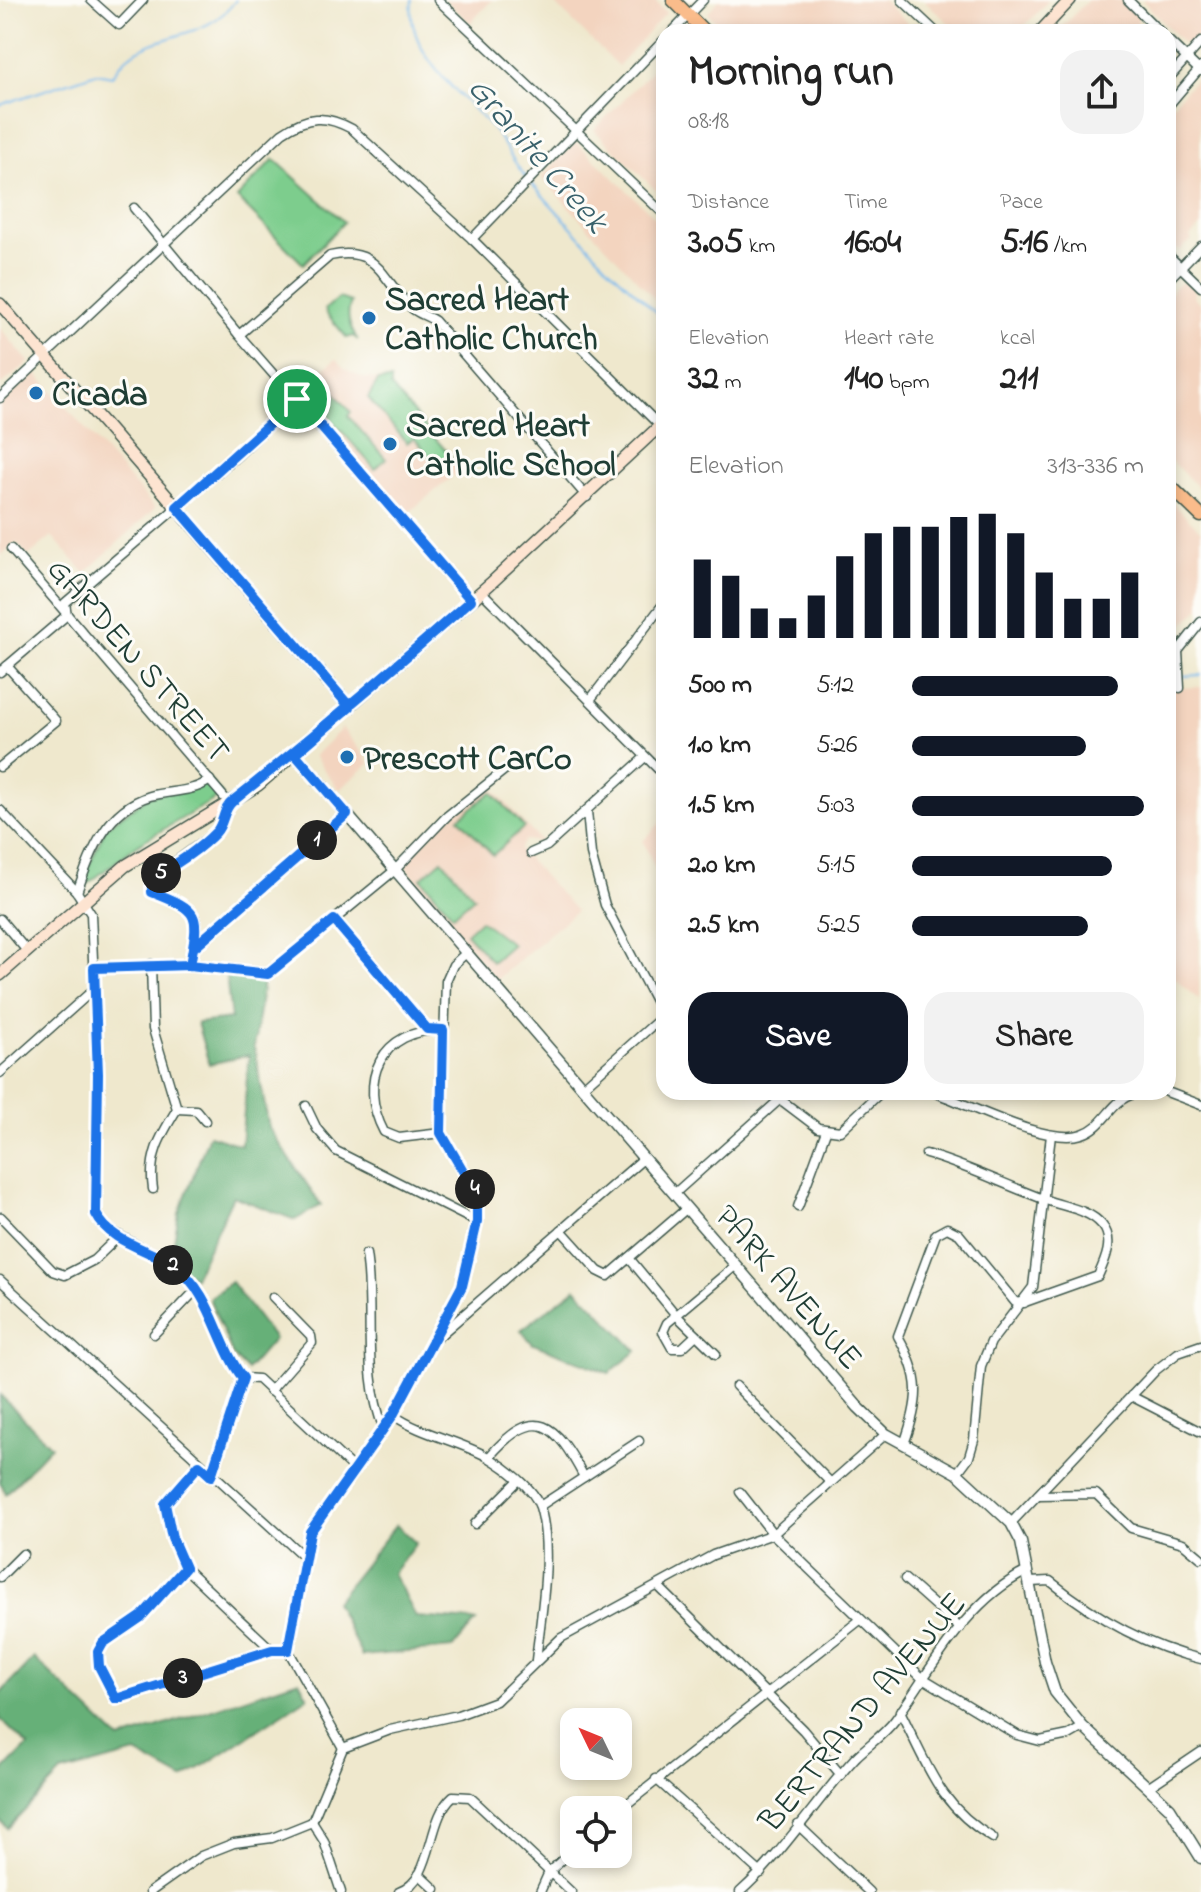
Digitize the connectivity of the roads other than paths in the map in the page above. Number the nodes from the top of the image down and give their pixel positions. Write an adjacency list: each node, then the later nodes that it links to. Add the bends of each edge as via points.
1 (91, 0): 2 (street, via 119,25)
2 (143, 0)
3 (438, 0): 22 (street)
4 (673, 0): 9 (main road)
5 (703, 0): 9 (street)
6 (902, 0): 12 (street)
7 (1070, 0): 13 (main road)
8 (1128, 0): 14 (street)
9 (688, 15): 10 (street); 11 (main road)
10 (680, 24)
11 (697, 24)
12 (928, 24)
13 (1048, 24)
14 (1152, 24)
15 (1201, 42): 18 (street)
16 (656, 48): 22 (street)
17 (1176, 48): 18 (street)
18 (1186, 58): 19 (street); 20 (street)
19 (1176, 70)
20 (1200, 70): 21 (street)
21 (1176, 97)
22 (576, 130): 23 (street); 25 (street)
23 (656, 206)
24 (134, 208): 26 (street)
25 (472, 239): 26 (street, via 352,129 334,119 300,120); 37 (street)
26 (162, 243): 33 (street); 34 (street)
27 (1201, 246): 29 (street)
28 (1176, 262): 29 (street)
29 (1181, 267): 30 (street); 31 (street)
30 (1176, 272)
31 (1201, 287)
32 (0, 304): 34 (main road)
33 (239, 335): 36 (street); 40 (street, via 330,256 366,255 414,311 435,321)
34 (46, 356): 35 (street); 41 (main road)
35 (0, 398)
36 (297, 399): 41 (street); 45 (street)
37 (656, 419)
38 (656, 433): 40 (main road)
39 (1176, 492): 42 (main road)
40 (587, 497): 44 (main road)
41 (177, 507): 47 (street, via 65,603); 52 (main road)
42 (1201, 516)
43 (11, 549): 47 (street, GARDEN STREET)
44 (481, 591): 45 (main road); 51 (street)
45 (471, 600): 52 (main road)
46 (656, 613): 51 (street)
47 (67, 615): 49 (street); 58 (street, GARDEN STREET)
48 (1201, 622): 50 (street, via 1182,643 1177,662)
49 (4, 669): 56 (street, via 56,721)
50 (1180, 688)
51 (590, 700): 54 (street)
52 (350, 707): 53 (main road)
53 (295, 754): 59 (main road); 62 (street, PARK AVENUE)
54 (645, 757): 57 (street); 61 (street)
55 (517, 760): 64 (street, via 447,816)
56 (0, 767)
57 (656, 767)
58 (210, 780): 59 (street, GARDEN STREET); 65 (street, via 198,789 149,796 106,827 90,851)
59 (229, 803): 65 (main road); 68 (street, via 219,830 150,883 152,892 195,914)
60 (0, 810): 65 (street)
61 (587, 811): 63 (street); 76 (street, via 591,854 605,905)
62 (347, 814): 64 (street, PARK AVENUE); 68 (street)
63 (531, 853)
64 (395, 870): 67 (street); 70 (street, PARK AVENUE)
65 (81, 897): 69 (main road); 73 (street, via 91,914)
66 (0, 919): 69 (street)
67 (334, 920): 72 (street, via 268,974); 78 (street)
68 (193, 948): 72 (street)
69 (27, 951): 74 (main road)
70 (466, 953): 79 (street, via 446,981); 81 (street, PARK AVENUE)
71 (151, 964): 72 (street); 73 (street); 90 (street, via 153,1029)
72 (190, 965)
73 (94, 968): 75 (street)
74 (0, 975)
75 (92, 991): 80 (street); 105 (street, via 98,1074 96,1214)
76 (656, 1003)
77 (656, 1022): 81 (street)
78 (427, 1029): 79 (street); 93 (street, via 386,1048 376,1063 375,1115 384,1132 399,1138)
79 (443, 1030): 93 (street)
80 (0, 1073)
81 (582, 1088): 96 (street, PARK AVENUE)
82 (1176, 1095): 88 (street)
83 (780, 1100): 98 (street)
84 (790, 1100): 92 (street)
85 (873, 1100): 92 (street, via 840,1131)
86 (958, 1100): 94 (street)
87 (1122, 1100): 94 (street, via 1082,1135)
88 (1201, 1105)
89 (306, 1106): 103 (street, via 336,1151)
90 (177, 1109): 91 (street, via 196,1110); 97 (street, via 155,1146 150,1167)
91 (205, 1121)
92 (826, 1131): 100 (street)
93 (441, 1133): 103 (street, via 477,1195)
94 (1051, 1135): 99 (street)
95 (926, 1154): 99 (street, via 967,1165)
96 (643, 1159): 98 (street, PARK AVENUE); 104 (street)
97 (153, 1189)
98 (674, 1194): 101 (street, PARK AVENUE)
99 (1045, 1199): 112 (street, via 1033,1287); 112 (street, via 1088,1214 1102,1225 1109,1237 1107,1257 1098,1276)
100 (798, 1207)
101 (686, 1209): 107 (street); 108 (street, PARK AVENUE)
102 (1, 1217): 105 (street, via 53,1271 65,1275 94,1260)
103 (477, 1222): 116 (street, via 462,1286)
104 (561, 1230): 107 (street, via 608,1276); 116 (street)
105 (118, 1237): 110 (street, via 178,1268)
106 (366, 1254): 124 (street, via 372,1292 373,1403)
107 (629, 1258): 113 (street)
108 (735, 1266): 113 (street); 126 (street, PARK AVENUE)
109 (0, 1280): 130 (street)
110 (197, 1289): 114 (street); 119 (street, via 227,1358)
111 (273, 1297): 121 (street, via 312,1343)
112 (1024, 1303): 128 (street, via 1015,1302 959,1234 947,1228 936,1234 898,1336 913,1361 917,1386 917,1408); 132 (street, via 991,1342 981,1366 974,1440)
113 (676, 1315): 115 (street); 115 (street, via 663,1332 672,1348 682,1348)
114 (154, 1334)
115 (696, 1335): 118 (street)
116 (432, 1342): 123 (street)
117 (1201, 1345): 122 (street, via 1178,1353)
118 (716, 1354)
119 (243, 1378): 121 (street, via 258,1379); 133 (street)
120 (736, 1386): 136 (street)
121 (270, 1391): 131 (street)
122 (1131, 1396): 125 (street); 138 (street)
123 (393, 1415): 124 (street); 129 (street)
124 (384, 1429): 131 (street)
125 (1201, 1432)
126 (886, 1434): 128 (street, PARK AVENUE); 136 (street)
127 (639, 1441): 134 (street)
128 (904, 1444): 132 (street, PARK AVENUE)
129 (489, 1457): 134 (street, via 532,1424 549,1427 564,1440); 135 (street)
130 (199, 1465): 133 (street); 146 (street, via 165,1504)
131 (355, 1470): 144 (street, via 310,1532)
132 (957, 1473): 140 (street, PARK AVENUE)
133 (211, 1476): 144 (street)
134 (584, 1477): 139 (street)
135 (518, 1481): 139 (street); 141 (street)
136 (830, 1482): 142 (street)
137 (740, 1492): 142 (street)
138 (1038, 1495): 140 (street); 145 (street, via 1096,1494 1131,1528 1183,1543)
139 (540, 1506): 156 (street, via 543,1594)
140 (1011, 1523): 147 (street, PARK AVENUE)
141 (475, 1524)
142 (773, 1534): 150 (street, via 713,1555); 151 (street)
143 (23, 1554): 148 (street)
144 (303, 1556): 154 (street)
145 (1201, 1558)
146 (185, 1568): 153 (street); 153 (street, via 141,1617 98,1652 99,1666 116,1699)
147 (1029, 1576): 152 (street, BERTRAND AVENUE, via 1007,1581); 155 (street, via 1050,1581 1126,1632); 160 (street, PARK AVENUE, via 1055,1692)
148 (0, 1577)
149 (905, 1579): 152 (street)
150 (658, 1586): 156 (street, via 561,1638); 158 (street)
151 (860, 1620): 157 (street); 158 (street)
152 (960, 1628): 157 (street, BERTRAND AVENUE)
153 (272, 1650): 154 (street)
154 (288, 1650): 161 (street)
155 (1201, 1659)
156 (536, 1660): 161 (street, via 496,1701)
157 (921, 1677): 159 (street, BERTRAND AVENUE); 160 (street, via 1017,1735 1040,1741)
158 (766, 1695): 163 (street); 164 (street)
159 (900, 1711): 163 (street, BERTRAND AVENUE); 169 (street, via 944,1799)
160 (1083, 1727): 165 (street, PARK AVENUE)
161 (343, 1748): 167 (street)
162 (1201, 1752): 165 (street)
163 (841, 1775): 168 (street, BERTRAND AVENUE)
164 (656, 1779): 166 (street); 173 (street)
165 (1149, 1787): 170 (street, PARK AVENUE, via 1170,1808)
166 (632, 1799)
167 (312, 1822): 176 (street, via 201,1856); 177 (street)
168 (798, 1825): 173 (street, BERTRAND AVENUE); 182 (street)
169 (993, 1838)
170 (1201, 1858)
171 (560, 1862): 172 (street)
172 (549, 1872): 174 (street, via 470,1797 453,1796 441,1806); 179 (street); 180 (street)
173 (761, 1873): 181 (street, BERTRAND AVENUE)
174 (419, 1874): 175 (street); 178 (street, via 410,1888)
175 (435, 1889)
176 (150, 1892)
177 (341, 1892)
178 (399, 1892)
179 (540, 1892)
180 (571, 1892)
181 (740, 1892)
182 (869, 1892)

